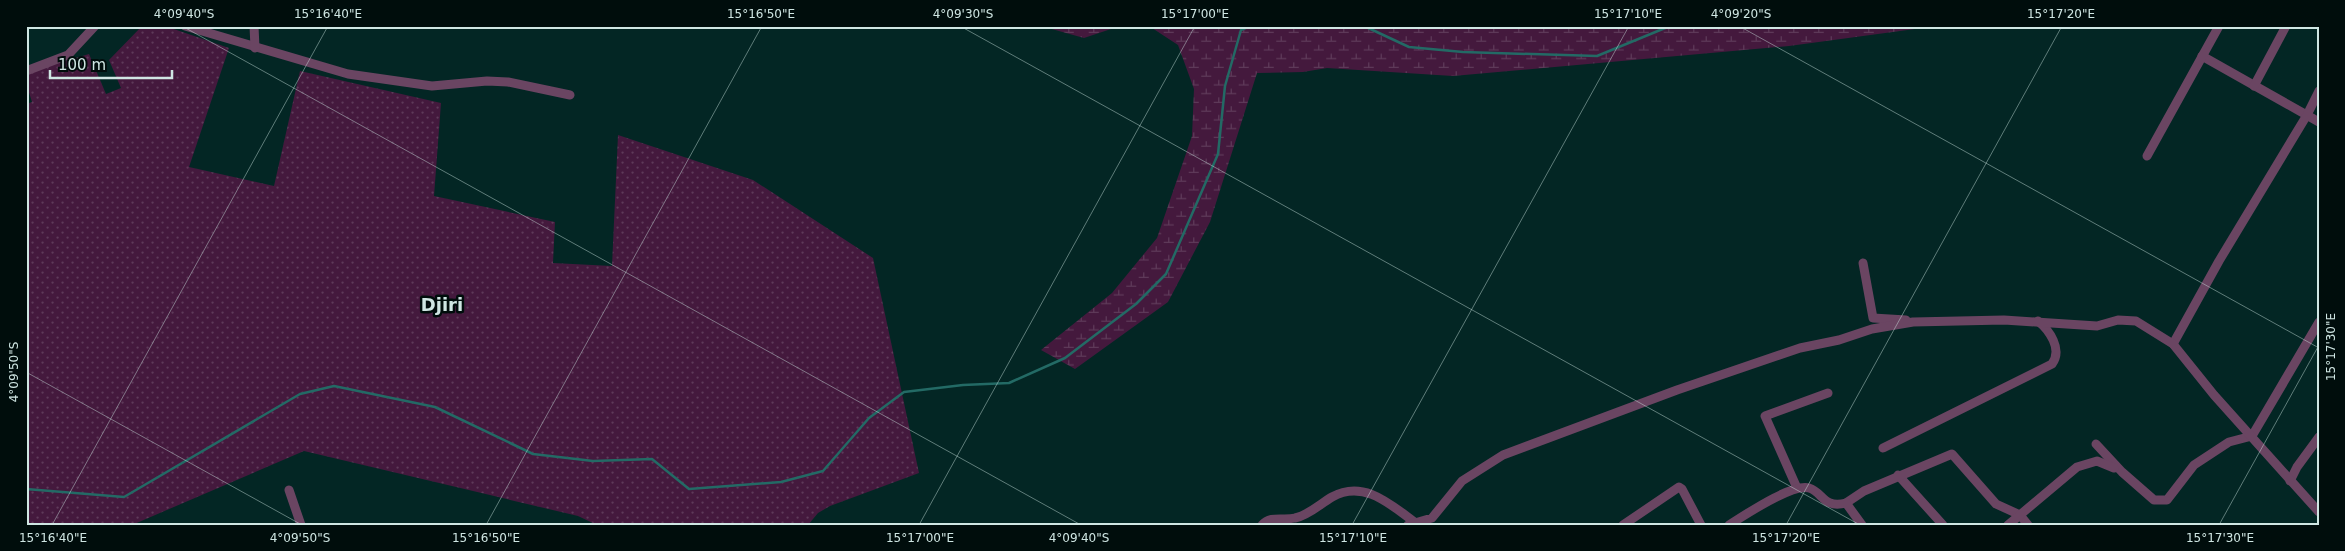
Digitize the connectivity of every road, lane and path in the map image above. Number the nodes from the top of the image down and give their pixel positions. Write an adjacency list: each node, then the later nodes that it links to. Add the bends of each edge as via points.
1 (95, 26): 9 (street, via 68,55)
2 (185, 26): 6 (street)
3 (254, 26): 7 (street)
4 (2219, 26): 8 (street)
5 (2286, 26): 10 (street)
6 (200, 29): 7 (street)
7 (255, 48): 12 (street, via 348,74 422,86 487,81)
8 (2202, 56): 10 (street); 15 (street)
9 (26, 71)
10 (2254, 86): 13 (street)
11 (2319, 91): 13 (street)
12 (570, 95)
13 (2307, 115): 14 (street); 20 (street, via 2218,261)
14 (2319, 122)
15 (2147, 156)
16 (1863, 263): 18 (street, via 1872,318)
17 (2038, 321): 18 (street); 20 (street, via 2097,326 2118,320 2136,321); 25 (street, via 2048,329 2054,342 2052,364)
18 (1913, 322): 34 (street, via 1800,348 1503,455 1469,476 1432,518)
19 (2319, 322): 22 (street)
20 (2173, 344): 22 (street)
21 (1828, 393): 29 (street, via 1765,416)
22 (2252, 436): 26 (street, via 2229,442 2194,465 2167,500 2154,500); 28 (street)
23 (2319, 437): 28 (street)
24 (2096, 444): 26 (street)
25 (1882, 448)
26 (2122, 472): 33 (street, via 2097,461 2084,464)
27 (1898, 475): 31 (street, via 1864,490); 33 (street, via 1952,454 1996,504); 41 (street)
28 (2290, 481): 32 (street)
29 (1797, 488): 31 (street, via 1812,489 1828,502); 39 (street)
30 (289, 490): 35 (street)
31 (1846, 504): 40 (street)
32 (2319, 512)
33 (2020, 515): 42 (street); 43 (street)
34 (1412, 524): 36 (street, via 1376,496 1357,490 1333,496 1318,508 1294,518 1270,519)
35 (301, 525)
36 (1262, 525)
37 (1623, 525): 38 (street, via 1679,487)
38 (1701, 525)
39 (1730, 525)
40 (1862, 525)
41 (1943, 525)
42 (2008, 525)
43 (2028, 525)

